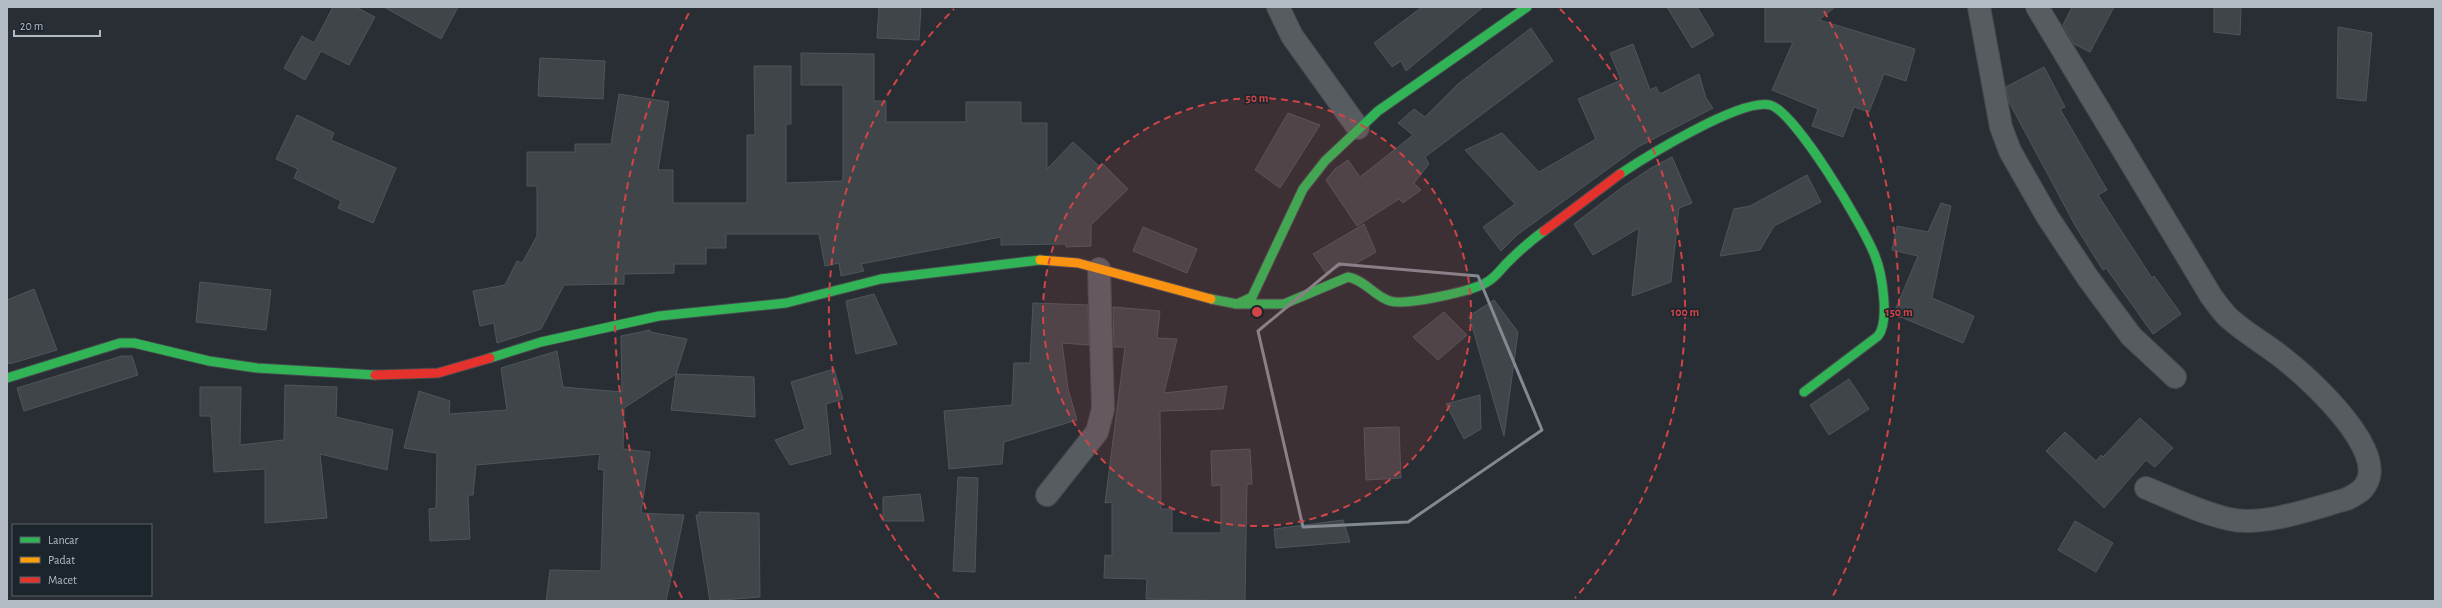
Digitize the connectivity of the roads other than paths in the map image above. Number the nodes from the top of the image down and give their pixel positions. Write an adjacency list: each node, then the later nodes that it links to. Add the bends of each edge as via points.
1 (1278, 7): 5 (street, via 1292,36)
2 (1527, 7): 5 (street)
3 (1978, 7): 8 (street, via 2001,127 2010,151 2088,278 2131,336)
4 (2037, 7): 11 (street, via 2211,296 2230,319 2290,363 2346,419 2363,446 2370,472 2367,484 2347,500 2260,520 2230,520)
5 (1358, 128): 7 (street, via 1313,174 1303,188 1252,297 1247,302)
6 (1098, 269): 7 (street, via 1179,292); 9 (street, via 1056,260 1032,260 881,279 786,303 659,316 586,330 438,373 366,374 257,368 209,361 134,343 120,343); 12 (street, via 1103,409 1101,420 1097,432)
7 (1234, 304): 10 (street, via 1284,304 1348,277 1358,280 1383,298 1408,303 1476,287 1496,275 1526,245 1645,157 1737,110 1769,105 1782,112 1810,146 1875,255 1881,279 1881,332 1874,340)
8 (2175, 377)
9 (7, 378)
10 (1804, 392)
11 (2146, 488)
12 (1046, 495)

